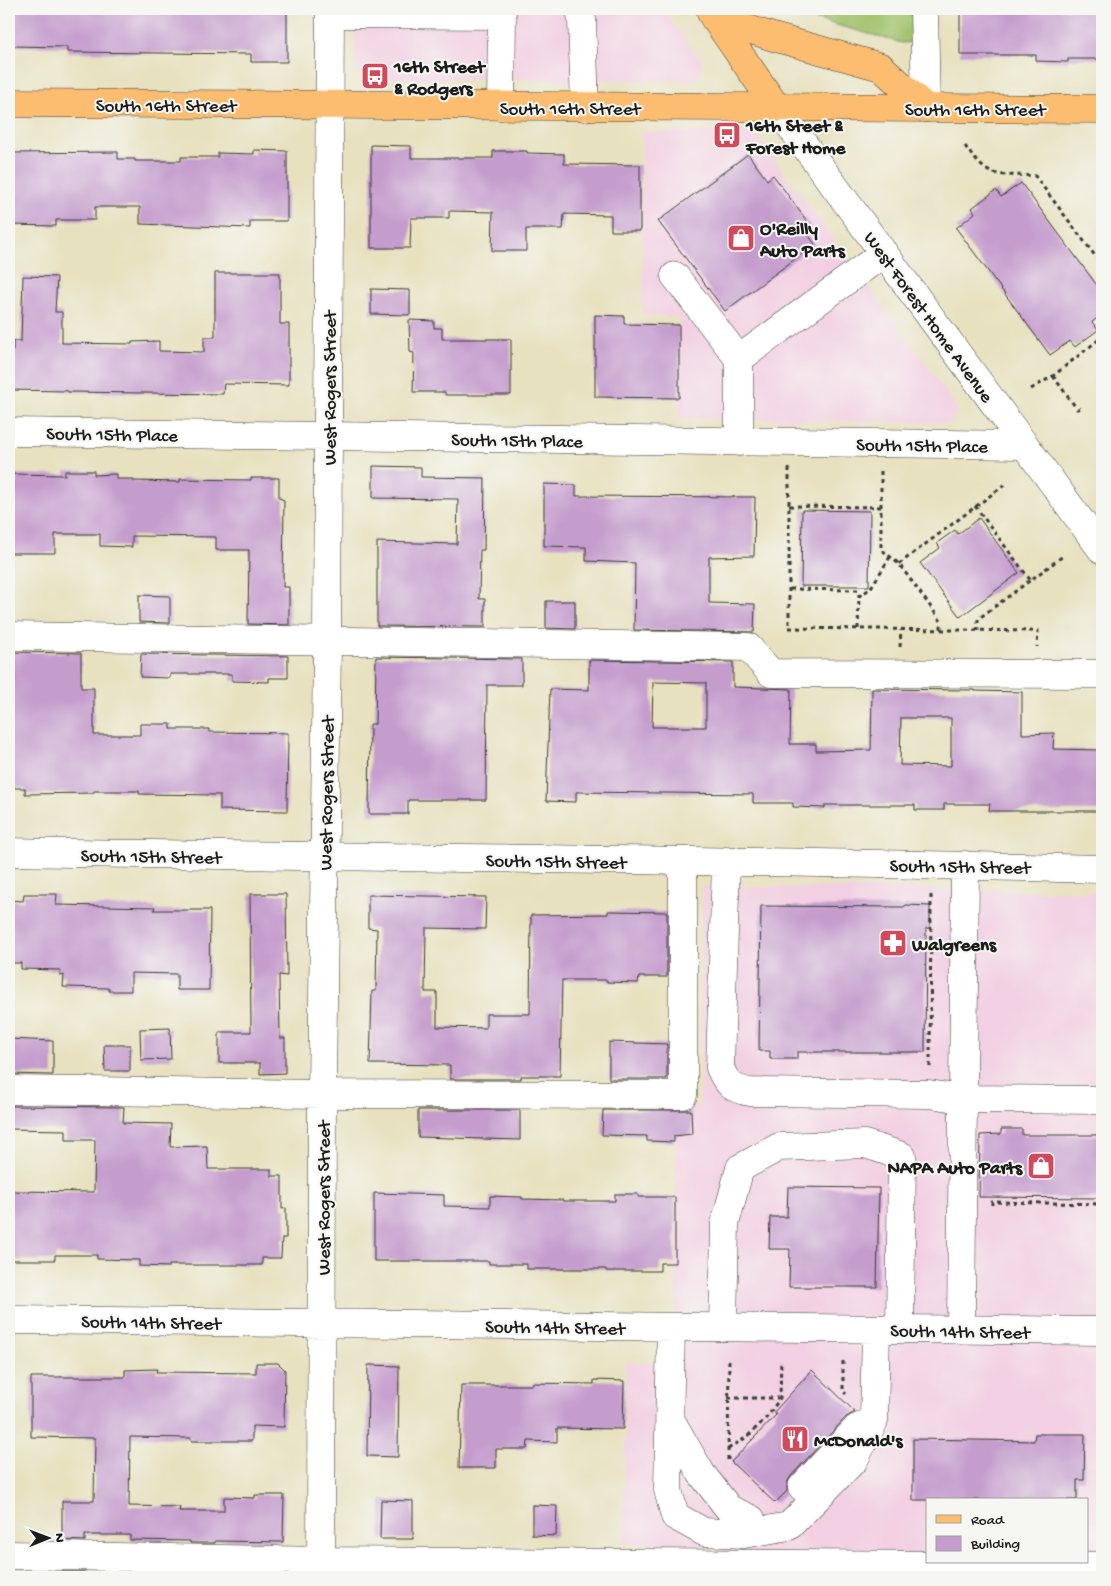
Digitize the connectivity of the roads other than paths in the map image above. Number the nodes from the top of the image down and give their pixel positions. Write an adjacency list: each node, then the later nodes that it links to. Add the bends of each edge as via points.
1 (580, 9): 9 (street)
2 (924, 9): 11 (street)
3 (330, 11): 4 (street); 7 (street, West Rogers Street)
4 (491, 12): 8 (street, via 502,14)
5 (711, 13): 10 (main road, West Forest Home Avenue); 11 (main road, via 773,37 880,67)
6 (9, 103): 7 (main road, South 16th Street)
7 (329, 105): 8 (main road, South 16th Street); 17 (street, West Rogers Street)
8 (501, 106): 9 (main road, South 16th Street)
9 (584, 107): 10 (main road, South 16th Street)
10 (777, 108): 11 (main road, South 16th Street); 13 (street, West Forest Home Avenue)
11 (926, 108): 12 (main road, South 16th Street)
12 (1102, 109)
13 (884, 253): 15 (street); 19 (street, West Forest Home Avenue)
14 (675, 276): 15 (street)
15 (739, 359): 18 (street)
16 (9, 432): 17 (street, South 15th Place)
17 (328, 436): 18 (street, South 15th Place); 22 (street, West Rogers Street)
18 (739, 442): 19 (street, South 15th Place)
19 (1025, 445): 20 (street, West Forest Home Avenue)
20 (1102, 550)
21 (9, 636): 22 (street)
22 (327, 640): 23 (street, via 748,647 771,673); 25 (street, West Rogers Street)
23 (1102, 674)
24 (9, 852): 25 (street, South 15th Street)
25 (325, 858): 26 (street, South 15th Street); 31 (street, West Rogers Street)
26 (683, 861): 27 (street, South 15th Street); 31 (street, via 683,1095)
27 (726, 861): 28 (street, South 15th Street); 32 (street, via 720,1068 725,1079 736,1090 750,1092 929,1094)
28 (965, 865): 29 (street, South 15th Street); 32 (street)
29 (1102, 869)
30 (9, 1090): 31 (street)
31 (322, 1094): 35 (street, West Rogers Street)
32 (962, 1099): 33 (street); 39 (street)
33 (1102, 1100)
34 (9, 1320): 35 (street, South 14th Street)
35 (323, 1323): 36 (street, South 14th Street); 47 (street, West Rogers Street)
36 (671, 1327): 37 (street, South 14th Street); 41 (street)
37 (723, 1327): 38 (street, South 14th Street); 38 (street, via 725,1224 740,1168 779,1146 865,1144 902,1156)
38 (888, 1329): 39 (street, South 14th Street); 42 (street)
39 (961, 1330): 40 (street, South 14th Street)
40 (1102, 1331)
41 (669, 1418): 43 (street); 44 (street, via 701,1473 729,1509)
42 (874, 1421): 43 (street, via 854,1460 789,1526 744,1534 704,1532 675,1516 668,1490); 44 (street, via 857,1428 773,1514)
43 (669, 1472): 44 (street, via 698,1512 735,1521)
44 (751, 1519)
45 (9, 1556): 47 (street)
46 (1102, 1566): 47 (street)
47 (321, 1569)

